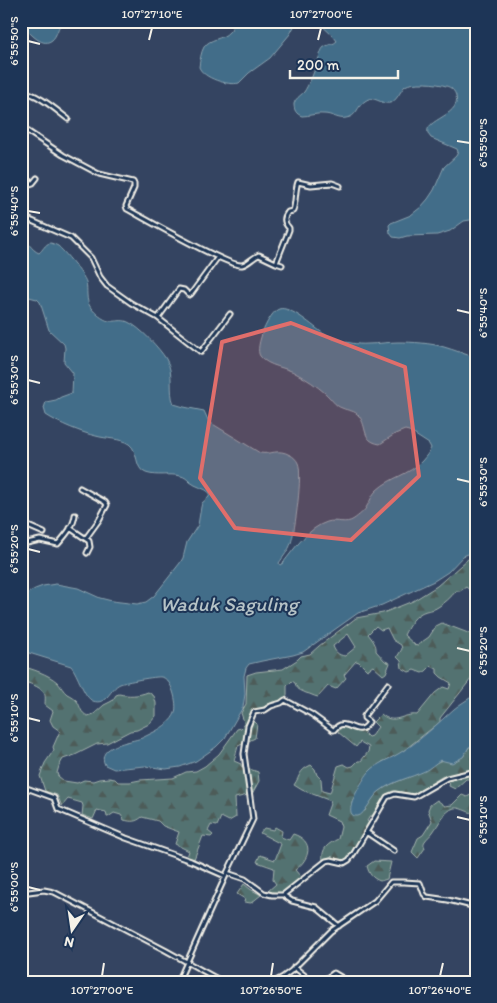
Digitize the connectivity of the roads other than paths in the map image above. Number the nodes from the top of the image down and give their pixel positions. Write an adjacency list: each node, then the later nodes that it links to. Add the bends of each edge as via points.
1 (21, 91): 2 (street, via 34,95)
2 (68, 118)
3 (21, 127): 8 (street, via 98,174 133,182 127,209)
4 (37, 178): 5 (street, via 33,183)
5 (21, 186)
6 (340, 186): 9 (street, via 298,183 293,211 285,217 289,230)
7 (21, 215): 12 (street, via 71,238 91,258 107,286)
8 (218, 257): 9 (street, via 243,265 259,255); 12 (street, via 191,294 179,288)
9 (276, 263): 10 (street)
10 (282, 265)
11 (230, 314): 12 (street, via 201,352)
12 (158, 318)
13 (80, 488): 18 (street, via 108,505)
14 (75, 515): 16 (street)
15 (21, 523): 17 (street)
16 (70, 528): 18 (street); 19 (street, via 58,544 40,540)
17 (44, 533)
18 (86, 538): 20 (street, via 90,545)
19 (21, 543)
20 (87, 553)
21 (388, 684): 26 (street, via 364,716 369,722 362,729 342,723 333,730 286,700 254,712 248,726 244,754 253,819)
22 (476, 771): 24 (street, via 447,778 414,797 388,796)
23 (21, 786): 26 (street, via 54,798 58,809 120,836)
24 (366, 832): 25 (street); 28 (street, via 347,861 326,861)
25 (394, 851)
26 (226, 874): 28 (street, via 245,879 265,894); 31 (street)
27 (21, 893): 31 (street, via 54,892)
28 (283, 895): 30 (street, via 292,901 316,907)
29 (476, 907): 30 (street, via 426,897 419,883 393,882 370,906)
30 (339, 926): 32 (street)
31 (187, 962): 33 (street); 34 (street)
32 (294, 968): 35 (street); 36 (street)
33 (178, 982)
34 (223, 982)
35 (274, 982)
36 (313, 982)
37 (321, 982): 38 (street, via 335,973)
38 (349, 982)

